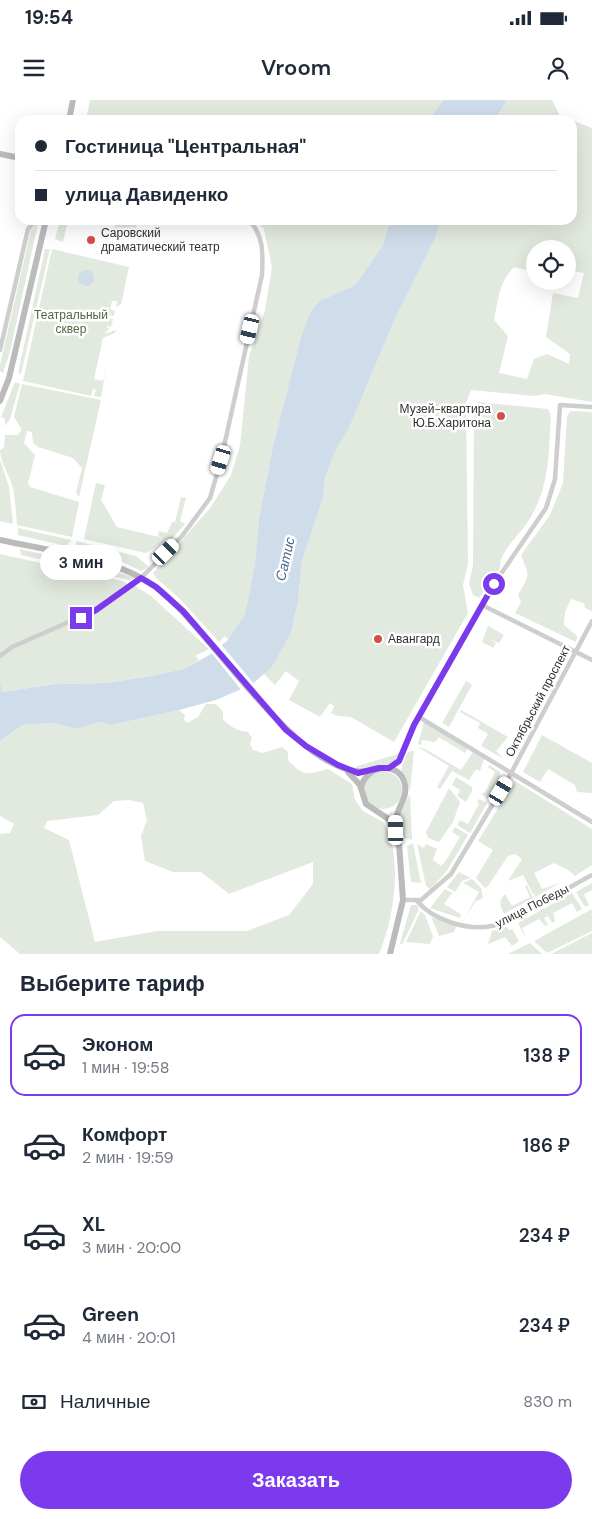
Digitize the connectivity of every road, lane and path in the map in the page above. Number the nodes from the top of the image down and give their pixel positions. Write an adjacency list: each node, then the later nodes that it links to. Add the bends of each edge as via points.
1 (73, 100): 2 (street)
2 (70, 115)
3 (0, 154): 4 (street)
4 (15, 157)
5 (32, 225): 8 (street)
6 (45, 225): 9 (street, via 12,364)
7 (254, 225): 12 (street, via 262,244 262,275 210,498 186,532)
8 (0, 350)
9 (0, 400)
10 (592, 407): 13 (street, via 560,405 555,479 550,498)
11 (0, 540): 12 (street, via 96,562)
12 (141, 578): 16 (street, via 96,610 12,647); 21 (street, via 169,598 294,738)
13 (482, 604): 15 (street); 18 (street)
14 (592, 622): 15 (street, Октябрьский проспект)
15 (578, 651): 17 (street); 23 (street, Октябрьский проспект)
16 (0, 656)
17 (592, 660)
18 (419, 717): 19 (street); 23 (street)
19 (399, 761): 20 (street); 24 (street)
20 (389, 768): 22 (street); 24 (street)
21 (345, 769): 22 (street, via 358,773); 25 (street)
22 (373, 770): 25 (street, via 364,779)
23 (511, 773): 28 (street); 32 (street, Октябрьский проспект, via 451,874)
24 (401, 776): 26 (street, via 406,791)
25 (361, 791): 27 (street, via 369,807)
26 (400, 805): 27 (street, via 391,811); 29 (street, via 396,814)
27 (381, 812): 29 (street)
28 (592, 822)
29 (396, 830): 31 (street)
30 (592, 875): 32 (street, улица Победы, via 510,920 490,927 461,924 428,913)
31 (403, 900): 32 (street); 33 (street)
32 (417, 901)
33 (390, 954)

